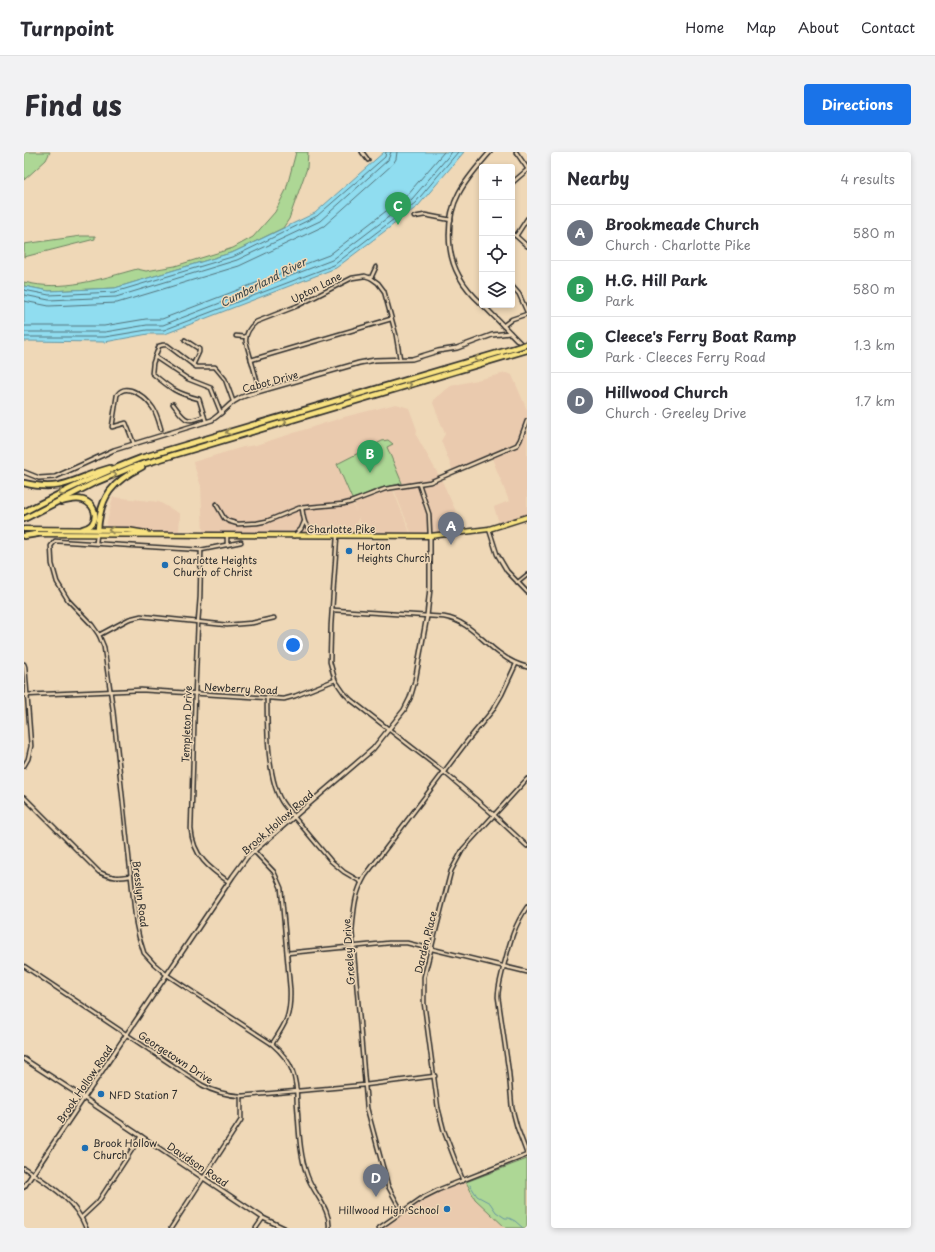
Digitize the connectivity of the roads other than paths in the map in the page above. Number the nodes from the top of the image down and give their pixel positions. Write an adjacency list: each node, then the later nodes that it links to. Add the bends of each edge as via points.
1 (362, 152): 4 (street)
2 (490, 152): 9 (street, via 464,184 456,200)
3 (516, 152): 5 (street)
4 (368, 160)
5 (527, 169): 6 (street)
6 (515, 180)
7 (414, 217): 9 (street, via 425,215)
8 (527, 219): 10 (street)
9 (451, 220): 15 (street, via 450,236 454,266 466,287)
10 (516, 236): 11 (street)
11 (527, 246)
12 (376, 266): 13 (street)
13 (371, 278): 18 (street, via 384,291); 22 (street, Upton Lane, via 352,278 297,306 256,322)
14 (515, 289): 17 (street)
15 (479, 302)
16 (485, 308): 19 (street)
17 (527, 313): 19 (street)
18 (391, 319): 27 (street); 28 (street)
19 (503, 326): 20 (street)
20 (510, 333): 25 (street); 28 (street, Cabot Drive)
21 (236, 336): 22 (street)
22 (246, 337): 27 (street)
23 (185, 340): 29 (street, via 199,352)
24 (527, 344): 40 (highway, one-way to 40, bridge)
25 (527, 350): 39 (highway, one-way to 25)
26 (155, 357): 29 (street, via 160,346 167,345); 33 (street, via 188,379 211,388); 34 (street, via 152,373 170,389 200,399)
27 (250, 360): 30 (street)
28 (400, 360): 30 (street, Cabot Drive, via 359,363)
29 (193, 365): 31 (street, via 215,367 225,379)
30 (261, 392): 31 (street, Cabot Drive)
31 (233, 401): 33 (street, Cabot Drive)
32 (173, 404): 34 (street, via 185,419)
33 (221, 413): 36 (street, Cabot Drive)
34 (204, 416): 36 (street)
35 (527, 421): 43 (street, via 517,445 430,482)
36 (206, 422): 38 (street, Cabot Drive)
37 (161, 429): 38 (street, via 153,408 146,400 132,390 120,392 117,395 112,427 126,423)
38 (134, 444): 41 (street, Cabot Drive, via 114,450 55,477 39,478)
39 (160, 459): 44 (highway, one-way to 39, via 94,483); 54 (highway, via 126,475 110,489 99,515)
40 (122, 465): 42 (highway, via 56,486); 47 (highway, one-way to 47)
41 (24, 472)
42 (24, 483)
43 (419, 484): 46 (street, via 385,489 343,504); 62 (street, via 429,514)
44 (53, 504): 49 (highway); 53 (highway, via 76,499 85,500 91,505 95,512 94,523)
45 (216, 504): 46 (street, via 228,521 245,524 267,521 288,511)
46 (302, 508): 50 (street)
47 (24, 512)
48 (527, 517): 52 (main road, Charlotte Pike)
49 (24, 519)
50 (305, 523): 58 (street); 59 (street); 60 (street, via 308,529)
51 (24, 529): 53 (main road, Charlotte Pike)
52 (489, 529): 62 (main road, Charlotte Pike); 68 (street, via 497,554)
53 (83, 530): 54 (main road, Charlotte Pike)
54 (97, 532): 55 (main road, Charlotte Pike); 57 (main road, Charlotte Pike, via 128,530 152,534); 64 (street)
55 (37, 534): 56 (highway)
56 (24, 535)
57 (227, 535): 58 (main road, Charlotte Pike); 65 (street)
58 (294, 536): 59 (main road, Charlotte Pike)
59 (306, 536): 60 (main road, Charlotte Pike)
60 (319, 536): 61 (main road, Charlotte Pike)
61 (337, 536): 62 (main road, Charlotte Pike); 70 (street)
62 (430, 536): 71 (street, Brook Hollow Road)
63 (241, 542): 65 (street)
64 (96, 543): 66 (street); 74 (street, Bresslyn Road, via 55,541 51,546 51,558 55,577 62,592)
65 (228, 545): 66 (street)
66 (202, 550): 73 (street, Templeton Drive)
67 (527, 575): 68 (street)
68 (518, 582): 69 (street)
69 (527, 592)
70 (333, 610): 71 (street); 78 (street, via 330,662)
71 (427, 616): 76 (street, via 462,622); 84 (street, Brook Hollow Road, via 413,689 404,710)
72 (274, 618): 73 (street, via 227,625)
73 (198, 622): 74 (street, via 141,616 129,619); 80 (street, Templeton Drive)
74 (99, 635): 79 (street, Bresslyn Road, via 104,647)
75 (24, 664): 82 (street)
76 (516, 664): 77 (street); 86 (street, Greeley Drive, via 492,709)
77 (527, 667)
78 (334, 680): 83 (street, Newberry Road, via 288,698); 84 (street, via 351,700)
79 (110, 691): 80 (street, Newberry Road, via 141,690); 82 (street, Newberry Road); 93 (street, Bresslyn Road)
80 (195, 694): 83 (street, Newberry Road); 94 (street, Templeton Drive, via 191,838 203,861)
81 (24, 696): 82 (street, Newberry Road)
82 (28, 696): 85 (street, via 31,746)
83 (267, 698): 90 (street, via 267,725 274,786 280,800)
84 (389, 730): 86 (street); 90 (street, Brook Hollow Road, via 373,750)
85 (24, 766)
86 (444, 772): 89 (street); 95 (street, Greeley Drive)
87 (527, 779): 89 (street, Darden Place)
88 (24, 797): 93 (street, via 99,872 116,878)
89 (494, 815): 91 (street); 98 (street, Darden Place, via 463,849 454,864)
90 (294, 817): 92 (street, Brook Hollow Road); 95 (street, via 331,861)
91 (527, 846)
92 (254, 851): 94 (street, Brook Hollow Road); 99 (street, via 274,872 281,888)
93 (131, 876): 103 (street, Bresslyn Road, via 141,945 150,960)
94 (229, 882): 103 (street, Brook Hollow Road)
95 (361, 882): 97 (street, Greeley Drive, via 353,912)
96 (527, 907): 101 (street, via 509,942)
97 (354, 946): 98 (street, via 402,942); 99 (street); 108 (street, Greeley Drive)
98 (431, 948): 101 (street); 107 (street, Darden Place, via 424,977 424,1003)
99 (287, 953): 105 (street, via 290,1011 285,1025)
100 (24, 966): 104 (street, Georgetown Drive)
101 (504, 967): 102 (street); 113 (street, via 498,990 500,1016 510,1073 512,1108)
102 (527, 972)
103 (167, 975): 104 (street, Brook Hollow Road); 105 (street, Bresslyn Road)
104 (127, 1034): 110 (street, Georgetown Drive, via 211,1090); 111 (street, Brook Hollow Road)
105 (272, 1044): 109 (street, Bresslyn Road, via 288,1062 295,1079)
106 (24, 1059): 111 (street, Davidson Road)
107 (435, 1076): 108 (street, Georgetown Drive); 117 (street, Darden Place, via 438,1108 444,1131)
108 (366, 1085): 109 (street, Georgetown Drive); 119 (street, Greeley Drive, via 367,1108 388,1186)
109 (296, 1091): 110 (street, Georgetown Drive); 126 (street, Bresslyn Road, via 303,1160 307,1176 330,1222)
110 (241, 1096): 116 (street, via 241,1120)
111 (84, 1098): 112 (street, Davidson Road); 115 (street, Brook Hollow Road)
112 (141, 1136): 116 (street, Davidson Road); 120 (street, via 98,1202)
113 (527, 1154): 117 (street)
114 (24, 1168): 115 (street)
115 (33, 1174): 118 (street, Brook Hollow Road); 120 (street, via 67,1199)
116 (204, 1177): 121 (street, Davidson Road); 123 (street)
117 (463, 1181): 119 (street, via 422,1198)
118 (24, 1187)
119 (402, 1212): 127 (street)
120 (82, 1218): 122 (street)
121 (263, 1218): 124 (street); 125 (street, Davidson Road)
122 (86, 1228)
123 (171, 1228)
124 (256, 1228)
125 (284, 1228)
126 (330, 1228)
127 (379, 1228)

